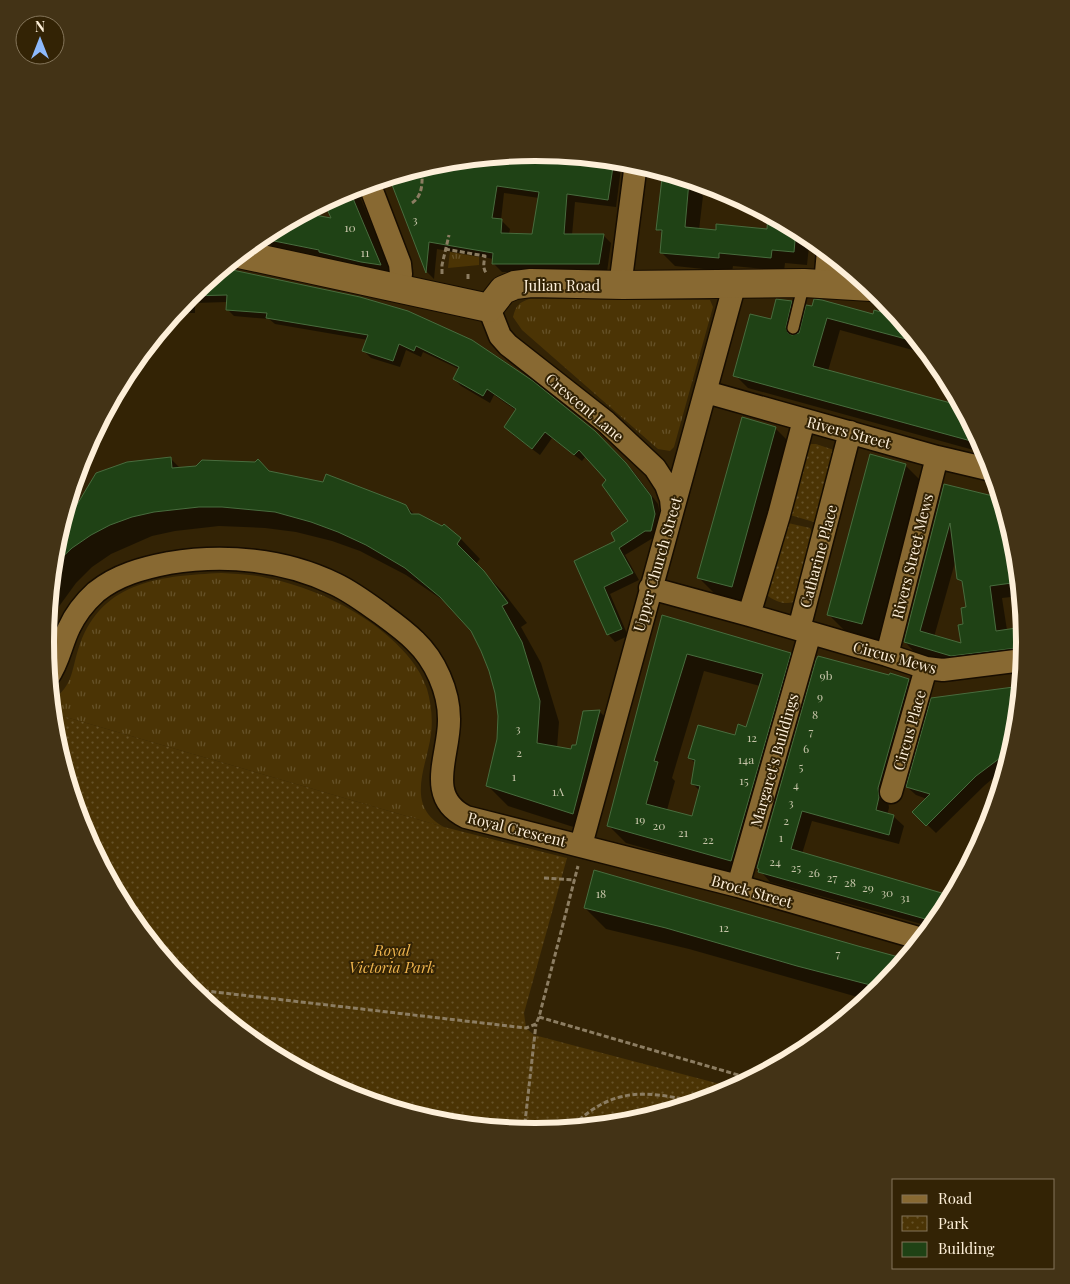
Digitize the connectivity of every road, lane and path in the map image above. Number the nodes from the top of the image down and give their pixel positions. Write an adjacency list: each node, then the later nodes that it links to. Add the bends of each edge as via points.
1 (635, 171): 12 (street)
2 (422, 174): 4 (path, via 421,191)
3 (371, 189): 14 (street, via 400,264)
4 (412, 204)
5 (449, 235): 6 (path)
6 (445, 249): 9 (path); 15 (path, via 485,256 484,270)
7 (248, 256): 14 (street, Julian Road)
8 (825, 258): 11 (street)
9 (442, 277)
10 (734, 283): 11 (street, Julian Road); 12 (street, Julian Road); 17 (street, Upper Church Street)
11 (814, 284): 13 (street, Julian Road); 16 (lane)
12 (622, 285): 15 (street, Julian Road, via 531,283 515,285)
13 (859, 286)
14 (398, 289): 15 (street, Julian Road)
15 (496, 299): 22 (street, Crescent Lane, via 500,336 606,422 655,468 666,485)
16 (793, 328)
17 (706, 392): 18 (street, Rivers Street); 22 (street, Upper Church Street)
18 (804, 420): 19 (street, Rivers Street); 24 (street)
19 (850, 432): 20 (street, Rivers Street); 25 (street, Catharine Place)
20 (936, 456): 21 (street, Rivers Street); 26 (street, Rivers Street Mews)
21 (984, 468)
22 (672, 511): 23 (street, Upper Church Street)
23 (650, 588): 24 (street, Catharine Place); 31 (street, Upper Church Street)
24 (749, 615): 25 (street, Catharine Place)
25 (804, 631): 26 (street, Circus Mews); 34 (street, Margaret's Buildings)
26 (887, 655): 29 (street, Circus Mews)
27 (1015, 661): 29 (street, Circus Mews, via 943,670)
28 (55, 665): 31 (street, Royal Crescent, via 68,628 80,609 96,592 147,567 205,558 271,564 303,571 336,584 364,601 416,642 431,661 447,698 449,719 442,772 443,794 456,812)
29 (926, 668): 30 (street, Circus Place)
30 (892, 792)
31 (580, 845): 33 (path); 34 (street, Brock Street)
32 (544, 878): 33 (path)
33 (575, 880): 37 (path)
34 (738, 886): 35 (street, Brock Street)
35 (915, 937)
36 (204, 991): 38 (path, via 526,1028)
37 (539, 1017): 38 (path); 39 (path)
38 (536, 1024): 42 (path)
39 (743, 1076)
40 (685, 1100): 41 (path, via 652,1094 625,1094 600,1104)
41 (578, 1121)
42 (525, 1123)

